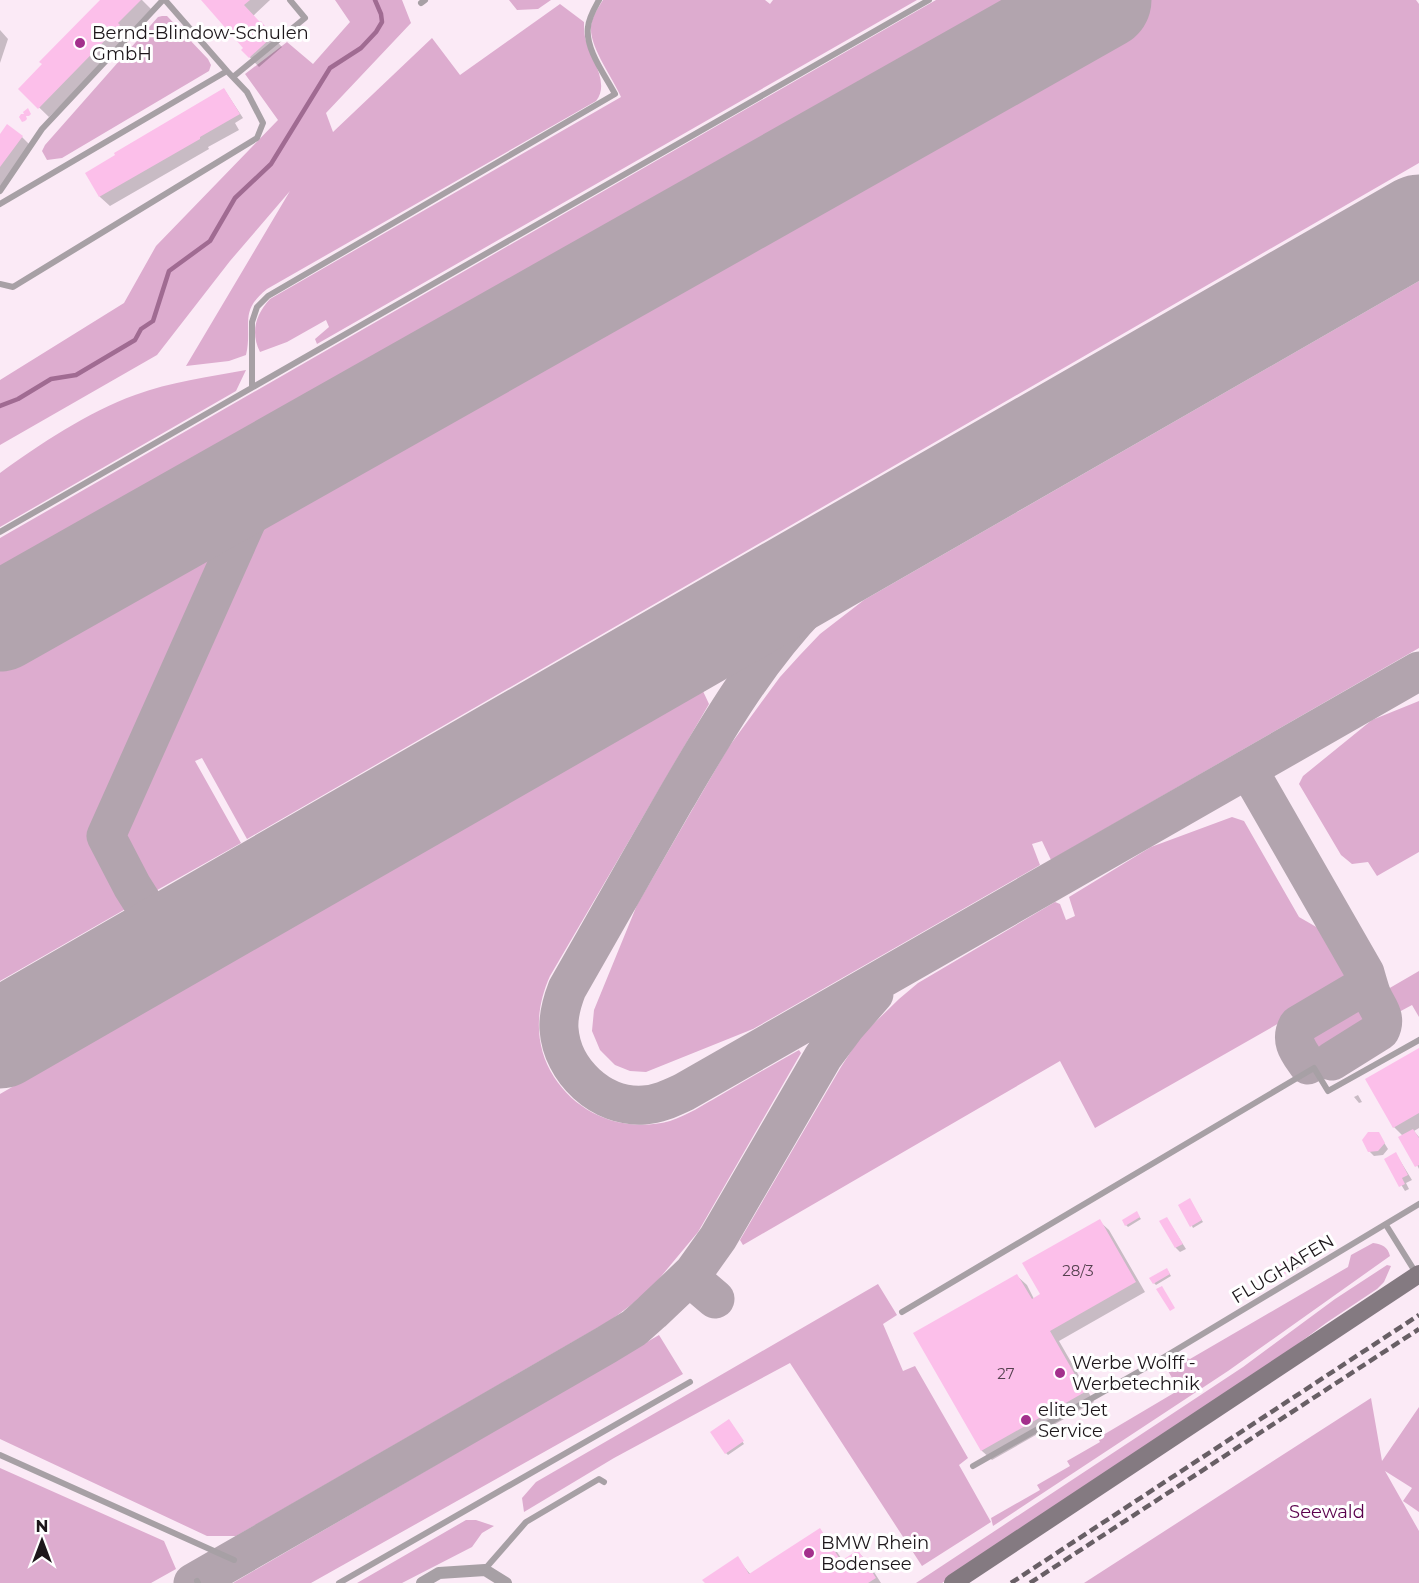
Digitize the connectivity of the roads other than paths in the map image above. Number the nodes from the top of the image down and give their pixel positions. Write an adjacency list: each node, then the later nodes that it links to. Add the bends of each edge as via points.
1 (164, 0): 5 (lane); 7 (lane, via 42,129)
2 (290, 0): 6 (lane, via 305,18)
3 (599, 0): 10 (lane, via 588,29 592,48 615,94 268,296 257,307 252,322)
4 (929, 0): 10 (lane)
5 (227, 71): 6 (lane); 8 (lane)
6 (233, 77): 9 (lane, via 247,92 263,123 257,138 13,287)
7 (0, 191)
8 (0, 204)
9 (0, 284)
10 (252, 387): 11 (lane)
11 (0, 532)
12 (1419, 1040): 16 (lane, via 1328,1091 1314,1068)
13 (1419, 1204): 14 (lane, FLUGHAFEN)
14 (1386, 1225): 15 (lane); 19 (lane, FLUGHAFEN)
15 (1418, 1275): 26 (street)
16 (902, 1312)
17 (690, 1382): 23 (lane)
18 (0, 1455): 21 (lane)
19 (973, 1466)
20 (604, 1482): 22 (lane, via 599,1479 526,1522)
21 (234, 1560)
22 (485, 1570): 24 (street, via 439,1574); 25 (street)
23 (339, 1583)
24 (422, 1583)
25 (506, 1583)
26 (953, 1583)

